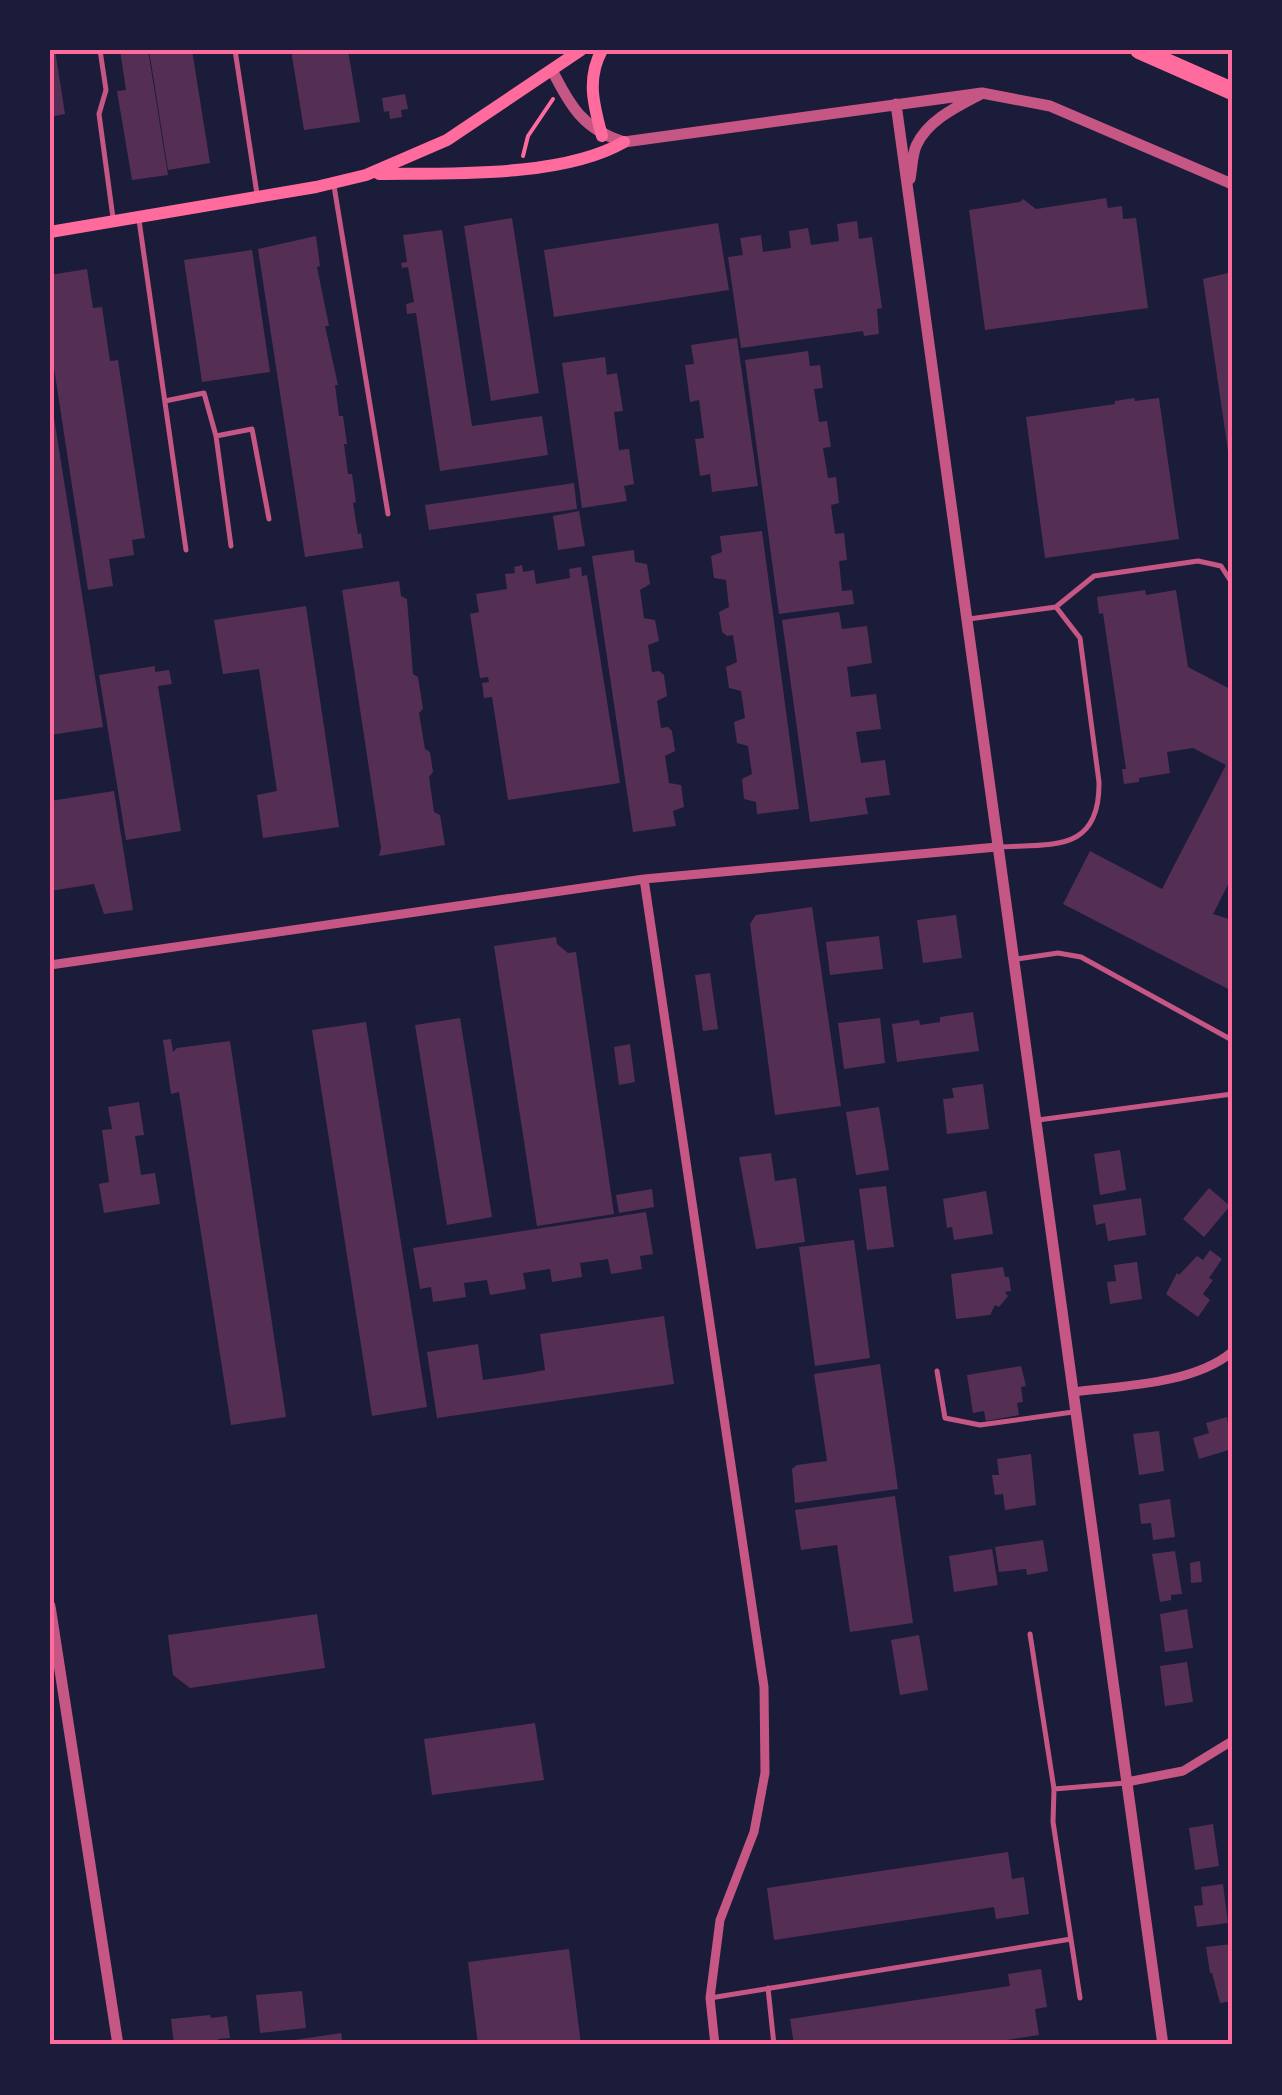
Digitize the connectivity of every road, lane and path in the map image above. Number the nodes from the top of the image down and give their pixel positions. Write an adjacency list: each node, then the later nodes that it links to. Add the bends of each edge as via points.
1 (100, 50): 20 (lane, via 106,90 99,114)
2 (235, 50): 18 (lane)
3 (581, 50): 6 (main road)
4 (602, 50): 11 (main road, via 592,100)
5 (1140, 50): 8 (highway)
6 (552, 70): 7 (street); 14 (main road, via 447,140)
7 (563, 92): 11 (street); 13 (path, via 547,103 528,136)
8 (1232, 92)
9 (982, 93): 10 (street); 16 (street, via 1050,106); 17 (street, via 928,130 916,146)
10 (896, 104): 12 (street); 17 (street)
11 (602, 136): 12 (street)
12 (624, 142): 13 (main road, via 603,154)
13 (525, 168): 14 (main road)
14 (366, 175): 15 (main road)
15 (334, 182): 18 (main road); 24 (lane)
16 (1232, 184)
17 (908, 188): 30 (street)
18 (258, 197): 19 (main road)
19 (138, 217): 20 (main road); 22 (lane)
20 (113, 221): 21 (main road)
21 (50, 232)
22 (165, 401): 23 (lane, via 204,393); 27 (lane)
23 (216, 436): 25 (lane, via 252,429); 26 (lane)
24 (388, 514)
25 (269, 519)
26 (231, 546)
27 (186, 550)
28 (1232, 583): 29 (lane, via 1221,566 1198,561 1094,576)
29 (1056, 607): 30 (lane); 31 (lane, via 1080,638 1099,801 1083,834 1063,843)
30 (966, 620): 31 (street)
31 (998, 847): 32 (street); 33 (street)
32 (644, 879): 34 (street); 49 (street, via 764,1686 765,1773 754,1832 720,1920)
33 (1013, 960): 35 (lane, via 1081,957); 37 (street)
34 (50, 964)
35 (1232, 1040)
36 (1232, 1094): 37 (lane)
37 (1036, 1120): 40 (street)
38 (1232, 1352): 40 (street, via 1196,1374)
39 (937, 1371): 41 (lane, via 946,1418 980,1426)
40 (1073, 1392): 41 (street)
41 (1076, 1412): 45 (street)
42 (50, 1606): 51 (street)
43 (1030, 1634): 46 (lane)
44 (1232, 1741): 45 (street, via 1183,1771)
45 (1127, 1782): 46 (lane); 54 (street)
46 (1054, 1789): 47 (lane)
47 (1071, 1939): 48 (lane); 50 (lane)
48 (768, 1988): 49 (lane); 53 (lane)
49 (710, 1998): 52 (street)
50 (1080, 1998)
51 (118, 2045)
52 (715, 2045)
53 (774, 2045)
54 (1163, 2045)

